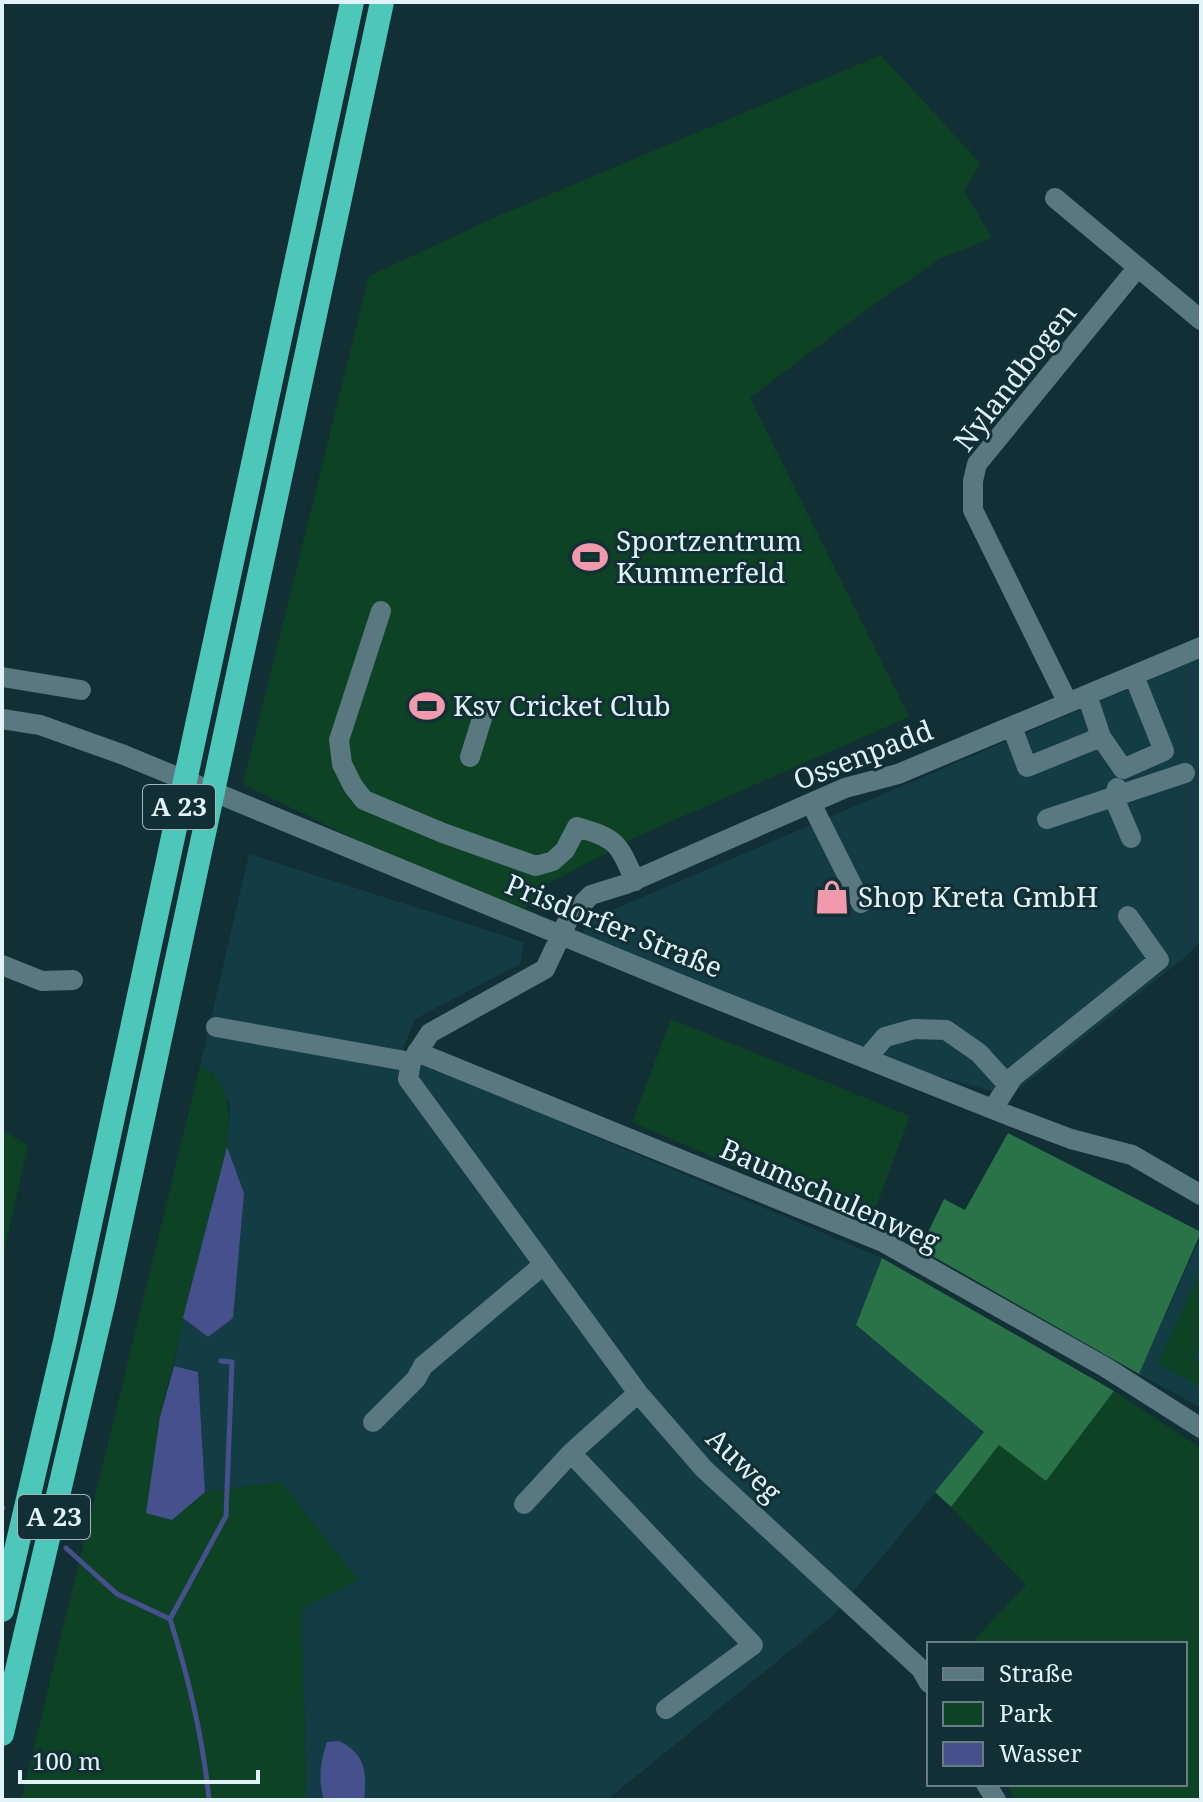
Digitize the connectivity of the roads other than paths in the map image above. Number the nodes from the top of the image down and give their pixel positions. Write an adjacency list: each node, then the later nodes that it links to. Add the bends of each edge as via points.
1 (352, 2): 41 (highway, A 23)
2 (382, 2): 44 (highway, A 23, via 104,1300)
3 (1055, 198): 4 (street)
4 (1138, 267): 5 (street); 11 (street, Nylandbogen, via 977,464 973,481 973,510)
5 (1201, 320)
6 (381, 611): 23 (street, via 339,740 342,764 364,800 536,866 565,850 577,827 618,845)
7 (1201, 647): 8 (street, Ossenpadd)
8 (1134, 676): 11 (street, Ossenpadd); 17 (street, via 1164,751)
9 (2, 677): 10 (street)
10 (81, 690)
11 (1077, 699): 14 (street, Ossenpadd); 15 (street, Nylandbogen)
12 (485, 709): 16 (street)
13 (2, 719): 26 (street, Prisdorfer Straße, via 40,725 124,755)
14 (1012, 727): 15 (street, via 1027,767); 20 (street, Ossenpadd)
15 (1101, 737): 17 (street, Nylandbogen)
16 (470, 757)
17 (1123, 769): 19 (street)
18 (1185, 773): 19 (street)
19 (1114, 798): 21 (street); 22 (street)
20 (811, 803): 23 (street, Ossenpadd); 24 (street)
21 (1047, 819)
22 (1131, 838)
23 (635, 881): 26 (street, Ossenpadd, via 591,895)
24 (861, 903)
25 (1128, 916): 32 (street, via 1159,960)
26 (562, 934): 30 (street, via 545,969 430,1033); 31 (street, Prisdorfer Straße)
27 (2, 965): 28 (street, via 42,981)
28 (73, 980)
29 (216, 1027): 30 (street, Baumschulenweg)
30 (414, 1057): 35 (street, Auweg, via 408,1079); 38 (street, Baumschulenweg, via 883,1242 1105,1367)
31 (868, 1057): 32 (street, via 885,1037 914,1029 946,1030 979,1053); 33 (street, Prisdorfer Straße)
32 (1008, 1085): 33 (street)
33 (993, 1109): 34 (street, Prisdorfer Straße, via 1132,1155)
34 (1201, 1195)
35 (543, 1265): 36 (street, Auweg); 37 (street, via 423,1366)
36 (638, 1393): 39 (street); 42 (street, Auweg, via 704,1469)
37 (373, 1422)
38 (1201, 1428)
39 (571, 1453): 40 (street); 43 (street, via 753,1645)
40 (524, 1504)
41 (2, 1610)
42 (927, 1680)
43 (666, 1709)
44 (2, 1734)

